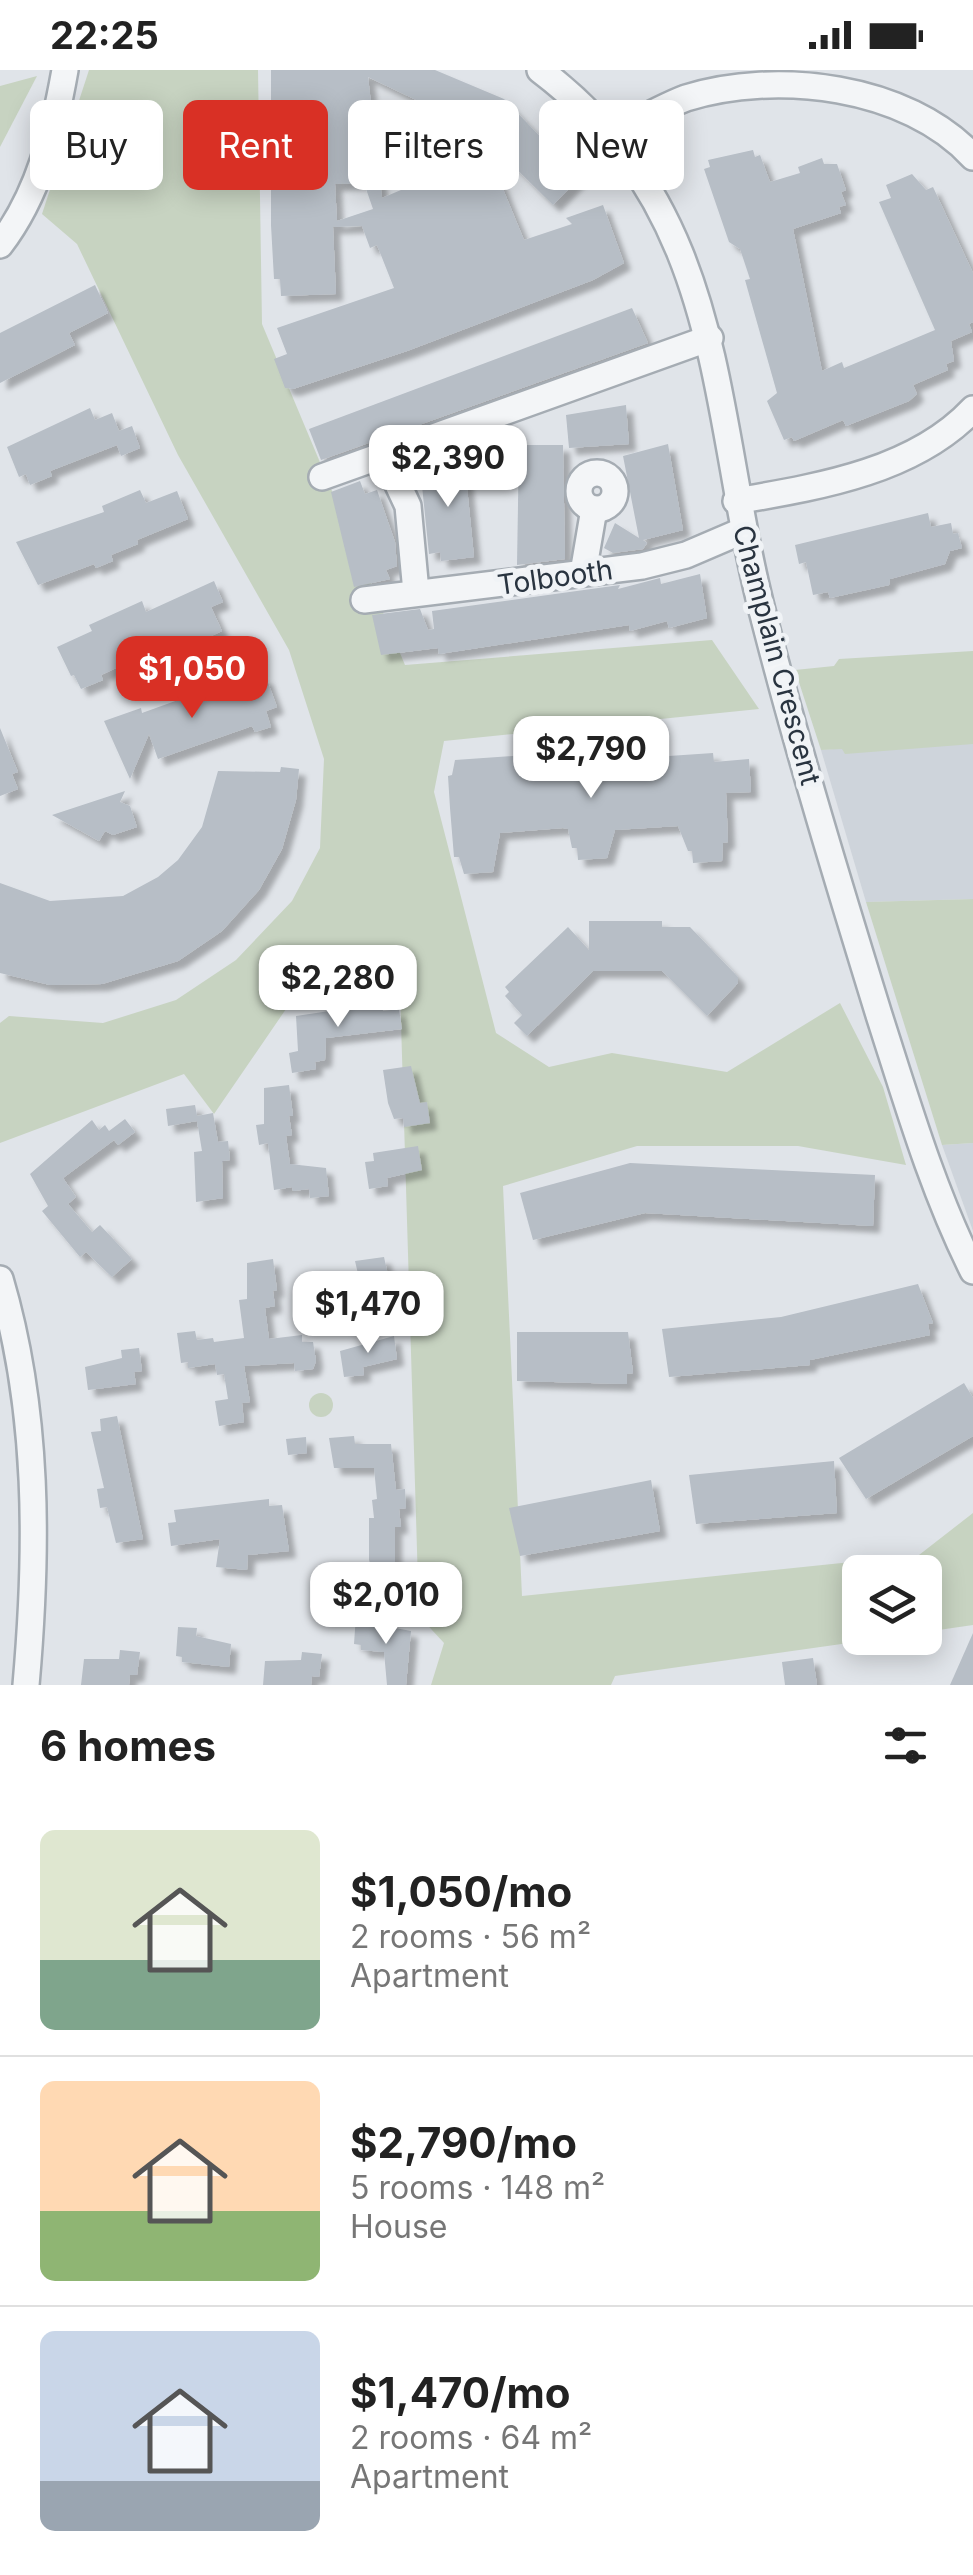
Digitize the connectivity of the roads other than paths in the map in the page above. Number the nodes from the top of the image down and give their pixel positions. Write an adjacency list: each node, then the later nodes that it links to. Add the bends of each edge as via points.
1 (65, 70): 7 (street, via 34,188)
2 (540, 70): 3 (street, Champlain Crescent)
3 (572, 100)
4 (682, 100): 5 (street, via 747,86 805,84 873,98 924,118)
5 (973, 157)
6 (648, 190): 8 (street, Champlain Crescent, via 690,272)
7 (0, 245)
8 (710, 338): 10 (street); 12 (street, Champlain Crescent)
9 (973, 409): 12 (street, via 889,463)
10 (384, 456): 11 (street); 16 (street, via 408,506)
11 (322, 477)
12 (736, 501): 14 (street, Champlain Crescent)
13 (594, 509): 15 (street)
14 (742, 531): 15 (street, Tolbooth, via 686,555); 18 (street, Champlain Crescent, via 871,988 935,1188)
15 (583, 572): 16 (street, Tolbooth)
16 (416, 592): 17 (street, Tolbooth)
17 (364, 600)
18 (973, 1271)
19 (0, 1279): 20 (street)
20 (10, 1370): 21 (street, via 34,1513)
21 (26, 1685)

